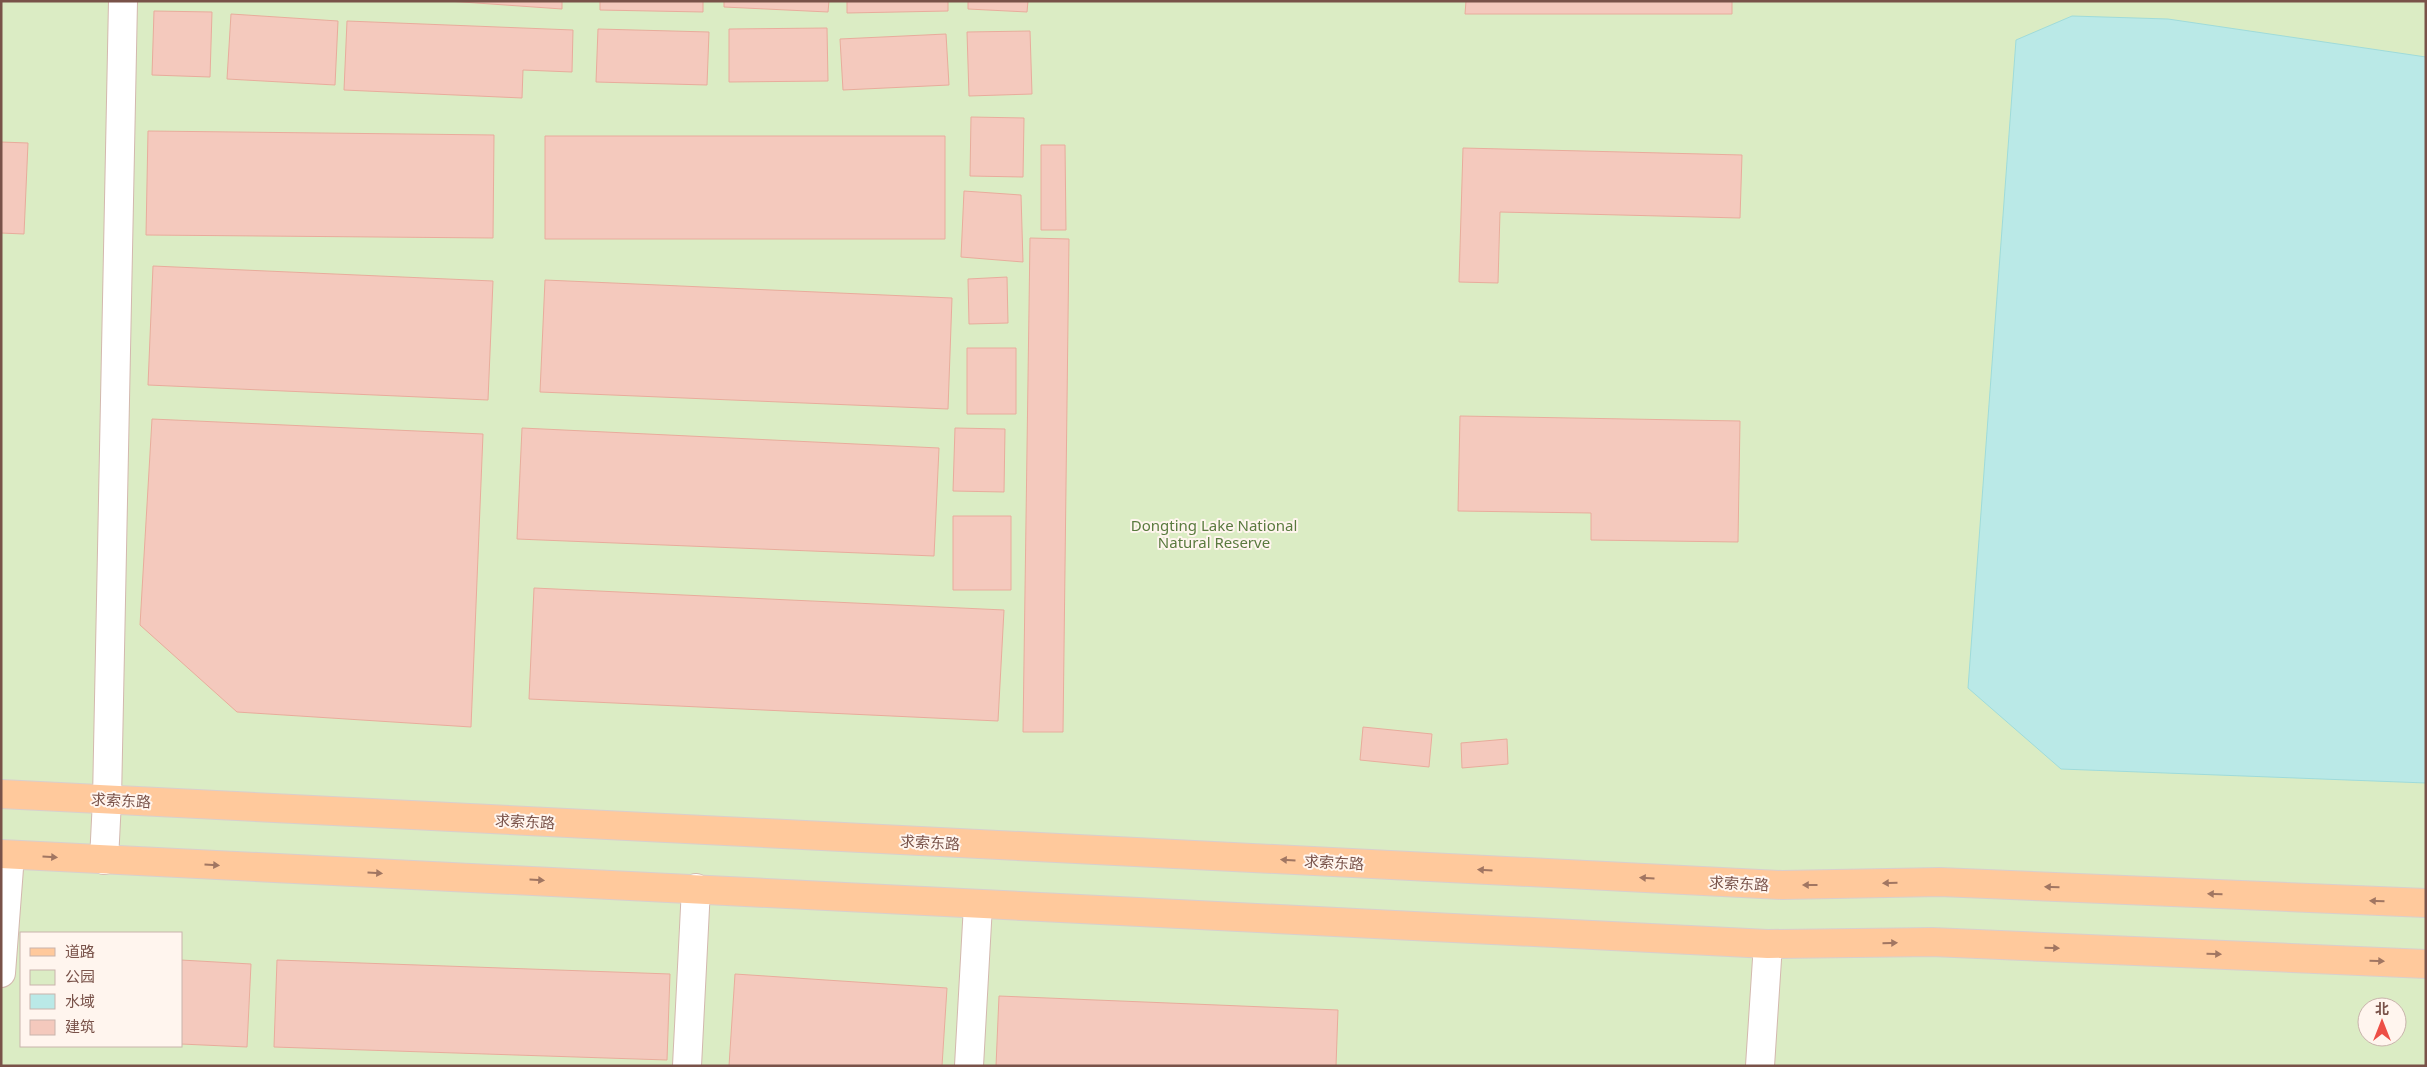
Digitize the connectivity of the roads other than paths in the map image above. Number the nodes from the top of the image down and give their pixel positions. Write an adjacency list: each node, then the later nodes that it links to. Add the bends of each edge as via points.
1 (123, 1): 3 (street)
2 (1, 794): 3 (main road, 求索东路)
3 (107, 800): 5 (street); 7 (main road, 求索东路, one-way to 3, via 1940,882 1782,885)
4 (6, 854): 5 (main road, one-way to 5); 11 (street)
5 (104, 860): 6 (main road, one-way to 6)
6 (696, 888): 8 (main road); 12 (street)
7 (2426, 903)
8 (978, 905): 9 (main road); 13 (street)
9 (1768, 944): 10 (main road, one-way to 10, via 1932,942); 14 (street)
10 (2426, 964)
11 (1, 973)
12 (687, 1066)
13 (970, 1066)
14 (1760, 1066)

